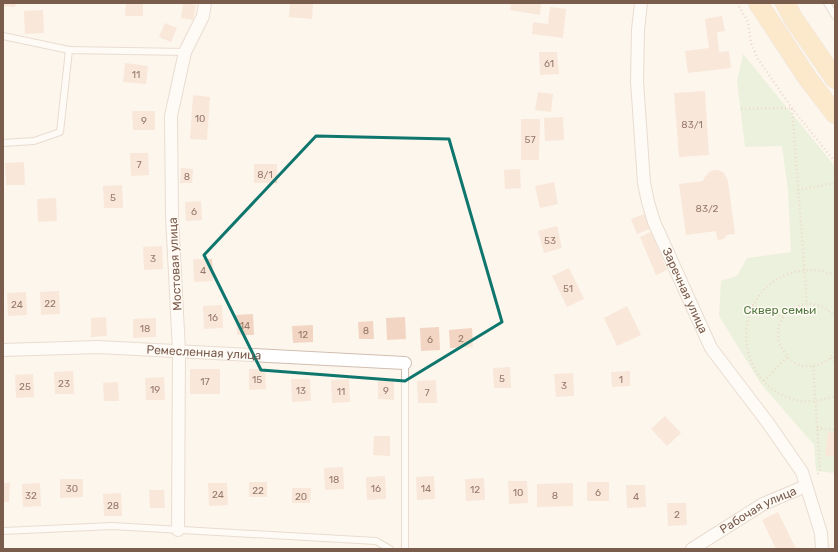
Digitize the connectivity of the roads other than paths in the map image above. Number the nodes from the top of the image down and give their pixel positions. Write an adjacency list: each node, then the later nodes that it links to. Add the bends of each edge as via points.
1 (205, 3): 9 (street, Мостовая улица, via 202,16)
2 (640, 3): 16 (street, Заречная улица, via 637,81 644,183 654,222 711,348 802,472)
3 (758, 3): 11 (main road, via 808,79)
4 (785, 3): 10 (main road)
5 (827, 3): 6 (lane)
6 (835, 16)
7 (3, 36): 8 (lane)
8 (69, 50): 9 (lane); 12 (lane, via 60,132 34,141)
9 (185, 52): 14 (street, Мостовая улица, via 171,116 172,216)
10 (835, 79)
11 (835, 114)
12 (3, 143)
13 (3, 350): 14 (street, Ремесленная улица, via 98,347)
14 (179, 351): 15 (street, Ремесленная улица); 17 (street, Мостовая улица)
15 (405, 363): 20 (lane)
16 (806, 486): 21 (street, Рабочая улица, via 763,504); 22 (street, Заречная улица)
17 (178, 530): 18 (lane, via 112,526); 19 (lane, via 376,541)
18 (3, 531)
19 (390, 549)
20 (405, 549)
21 (692, 549)
22 (822, 549)

